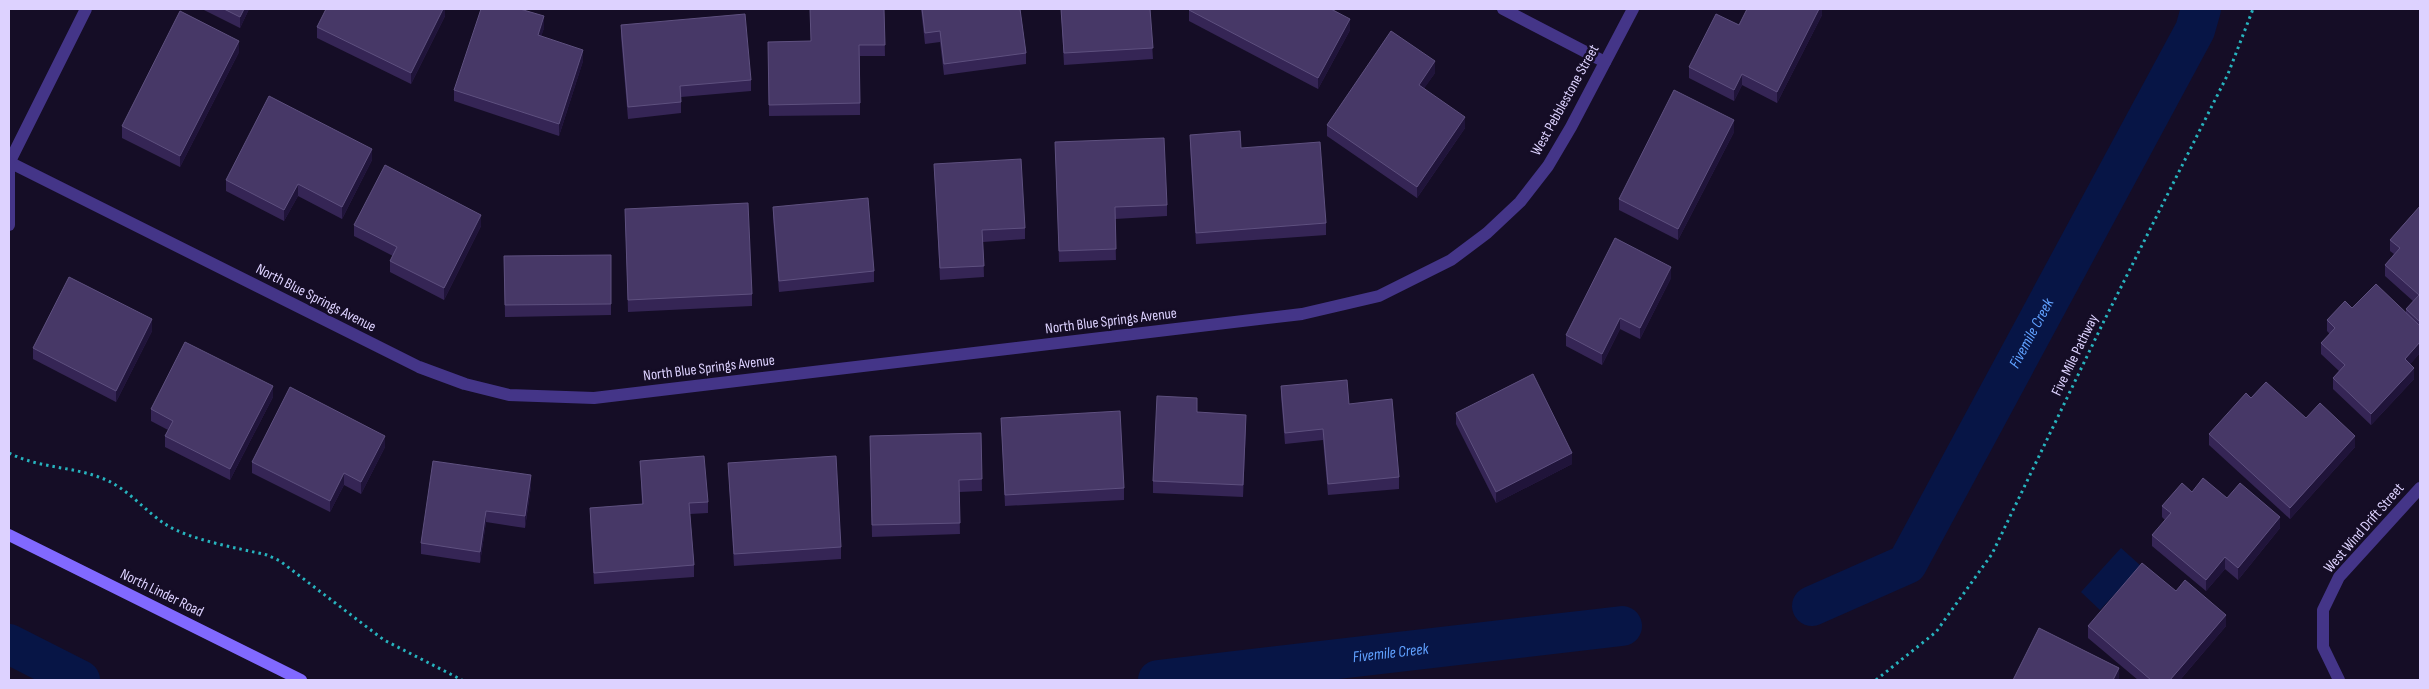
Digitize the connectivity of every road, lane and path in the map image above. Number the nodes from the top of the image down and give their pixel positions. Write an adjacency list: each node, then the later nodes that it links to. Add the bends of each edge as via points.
1 (86, 9): 6 (street)
2 (1503, 9): 5 (street)
3 (1633, 9): 5 (street, West Pebblestone Street)
4 (2253, 9): 14 (path, Five Mile Pathway, via 2228,74 1992,554 1936,632)
5 (1605, 62): 8 (street, West Pebblestone Street, via 1548,166 1507,214)
6 (9, 163): 7 (street); 8 (street, North Blue Springs Avenue, via 419,367 465,384 509,395 594,398 1302,314 1379,296)
7 (9, 225)
8 (1451, 260)
9 (9, 453): 13 (path, via 28,462 104,479 180,532 280,561 384,640)
10 (2420, 488): 15 (street, West Wind Drift Street, via 2339,577 2323,610 2323,647)
11 (9, 536): 12 (main road, North Linder Road)
12 (301, 680)
13 (462, 680)
14 (1876, 680)
15 (2339, 680)

